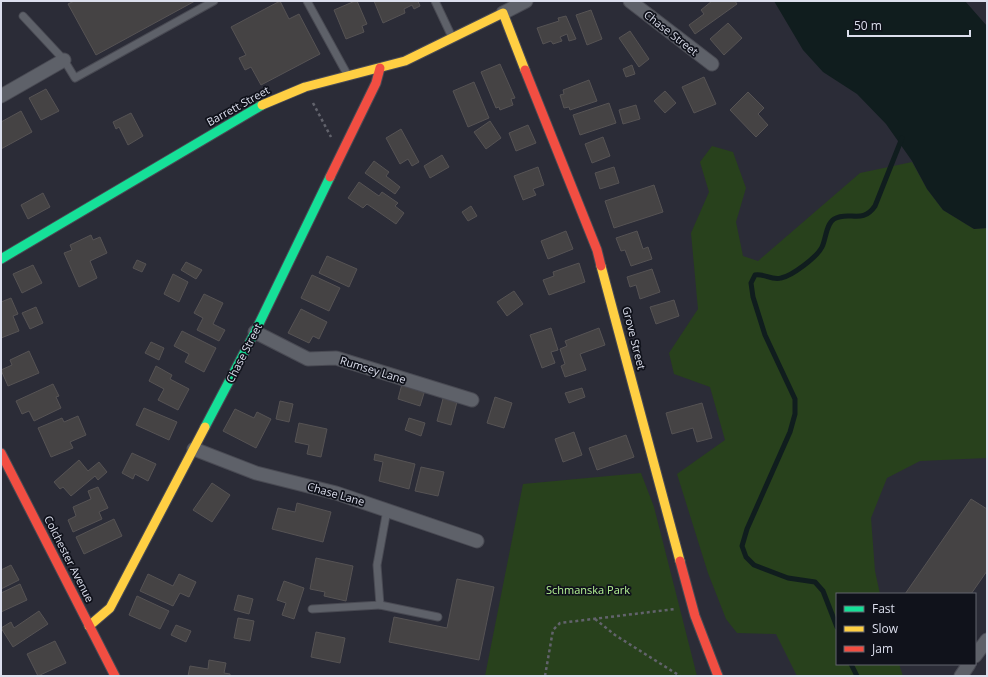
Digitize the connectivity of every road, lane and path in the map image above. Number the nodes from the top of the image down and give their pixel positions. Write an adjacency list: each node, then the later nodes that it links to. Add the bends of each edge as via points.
1 (214, 1): 9 (lane, via 74,78)
2 (307, 1): 12 (lane)
3 (435, 1): 8 (lane)
4 (526, 1): 6 (street)
5 (630, 1): 10 (street, Chase Street)
6 (503, 14): 8 (street, Barrett Street); 24 (street, Grove Street, via 597,250)
7 (22, 16): 9 (lane)
8 (453, 39): 11 (street, Barrett Street, via 405,61)
9 (64, 60): 13 (street)
10 (712, 64)
11 (380, 68): 12 (street, Barrett Street); 17 (street, Chase Street, via 376,83)
12 (348, 76): 16 (street, Barrett Street, via 305,86 262,105)
13 (1, 96)
14 (310, 97): 15 (path)
15 (332, 140)
16 (1, 259)
17 (255, 332): 18 (street, Rumsey Lane, via 308,359 336,358); 19 (street, Chase Street)
18 (472, 400)
19 (194, 449): 21 (street, Chase Lane, via 256,473 336,493); 28 (street, Chase Street, via 110,608)
20 (1, 453): 28 (street, Colchester Avenue)
21 (387, 510): 22 (street, Chase Lane); 23 (lane, via 377,565)
22 (478, 541)
23 (380, 605): 25 (lane); 26 (lane)
24 (692, 607): 27 (path); 35 (street, Grove Street)
25 (312, 609)
26 (438, 617)
27 (595, 618): 33 (path, via 565,621 555,625); 34 (path, via 615,635)
28 (89, 626): 32 (street, Colchester Avenue)
29 (987, 640): 30 (street)
30 (976, 655)
31 (968, 665): 36 (street)
32 (115, 676)
33 (545, 676)
34 (680, 676)
35 (718, 676)
36 (961, 676)

